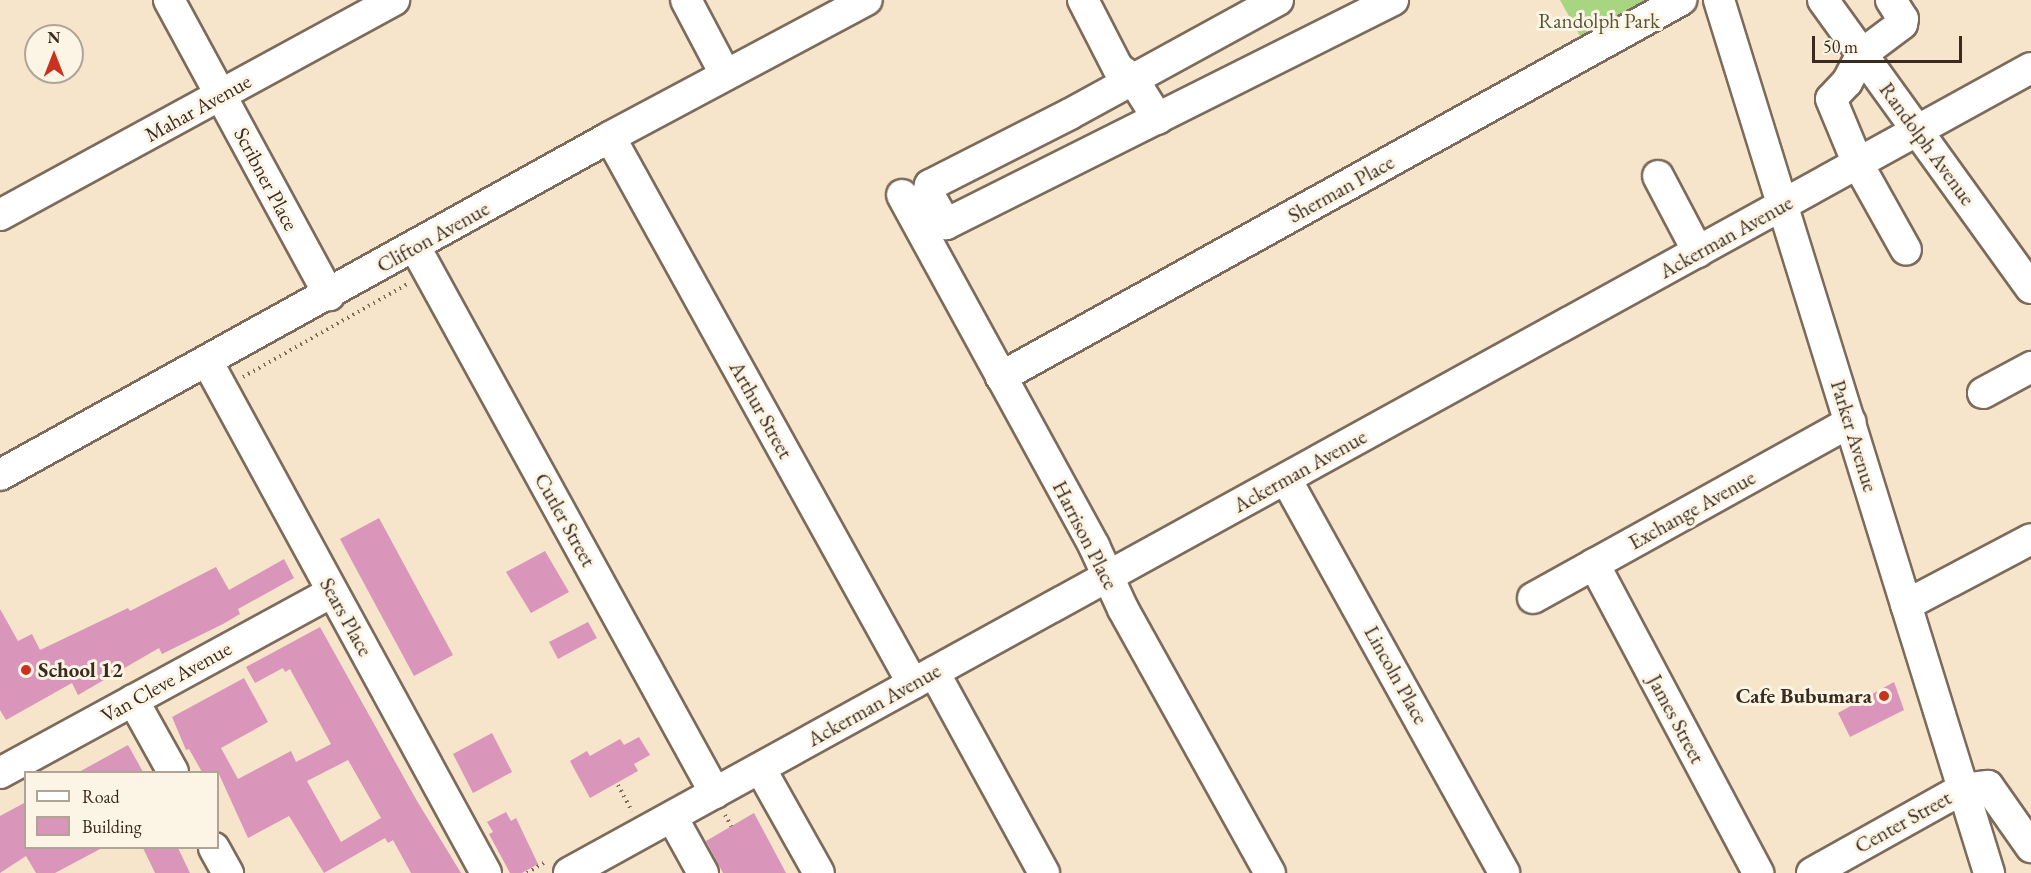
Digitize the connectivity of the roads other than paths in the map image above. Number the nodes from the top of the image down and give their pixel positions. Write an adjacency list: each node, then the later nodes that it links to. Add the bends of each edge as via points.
1 (169, 0): 17 (street, Scribner Place)
2 (394, 0): 17 (street, Mahar Avenue)
3 (686, 0): 15 (street)
4 (867, 0): 15 (street, Clifton Avenue)
5 (1083, 0): 16 (street, via 1118,68)
6 (1102, 0): 16 (street, via 1133,57)
7 (1393, 0): 18 (street)
8 (1681, 0): 33 (street, Sherman Place)
9 (1719, 0): 24 (street, Parker Avenue)
10 (1823, 0): 13 (street, Randolph Avenue)
11 (1891, 0): 13 (street, via 1902,24)
12 (1266, 2): 16 (street)
13 (1862, 54): 19 (street, Randolph Avenue); 21 (street, via 1847,82 1832,93 1831,99)
14 (2031, 68): 19 (street, Ackerman Avenue)
15 (725, 74): 20 (street, Clifton Avenue)
16 (1133, 79): 18 (street); 18 (street, via 930,184 928,192 946,224)
17 (221, 96): 25 (street, Mahar Avenue); 30 (street, Scribner Place)
18 (1158, 119)
19 (1918, 131): 21 (street, Ackerman Avenue); 29 (street, Randolph Avenue)
20 (610, 137): 26 (street, Clifton Avenue); 44 (street, Arthur Street)
21 (1858, 164): 24 (street, Ackerman Avenue); 27 (street)
22 (1658, 176): 28 (street)
23 (902, 195): 33 (street, Harrison Place)
24 (1783, 205): 28 (street, Ackerman Avenue); 35 (street, Parker Avenue)
25 (0, 215)
26 (415, 247): 30 (street, Clifton Avenue); 50 (street, Cutler Street)
27 (1906, 250)
28 (1698, 252): 37 (street, Ackerman Avenue)
29 (2031, 288)
30 (329, 295): 31 (street, Clifton Avenue)
31 (207, 361): 36 (street, Clifton Avenue); 41 (street, Sears Place)
32 (2031, 367): 34 (street)
33 (1001, 377): 40 (street, Harrison Place)
34 (1983, 393)
35 (1850, 422): 39 (street, Exchange Avenue); 43 (street, Parker Avenue)
36 (0, 475)
37 (1286, 479): 40 (street, Ackerman Avenue); 62 (street, Lincoln Place)
38 (2027, 550): 43 (street)
39 (1594, 564): 42 (street, Exchange Avenue); 63 (street, James Street)
40 (1108, 577): 44 (street, Ackerman Avenue); 61 (street, Harrison Place)
41 (332, 592): 45 (street, Van Cleve Avenue); 58 (street, Sears Place)
42 (1533, 598)
43 (1906, 605): 49 (street, Parker Avenue)
44 (923, 678): 46 (street, Ackerman Avenue); 56 (street, Arthur Street)
45 (133, 700): 47 (street); 48 (street, Van Cleve Avenue)
46 (760, 768): 50 (street, Ackerman Avenue); 60 (street)
47 (172, 771)
48 (0, 773)
49 (1962, 789): 52 (street, via 1988,786); 64 (street, Center Street); 65 (street, Parker Avenue)
50 (722, 809): 51 (street, Ackerman Avenue)
51 (672, 817): 55 (street, Ackerman Avenue); 59 (street)
52 (2031, 847)
53 (215, 849): 57 (street)
54 (563, 865): 55 (street, Ackerman Avenue)
55 (600, 866)
56 (1039, 871)
57 (228, 873)
58 (486, 873)
59 (703, 873)
60 (819, 873)
61 (1270, 873)
62 (1504, 873)
63 (1758, 873)
64 (1812, 873)
65 (1989, 873)

